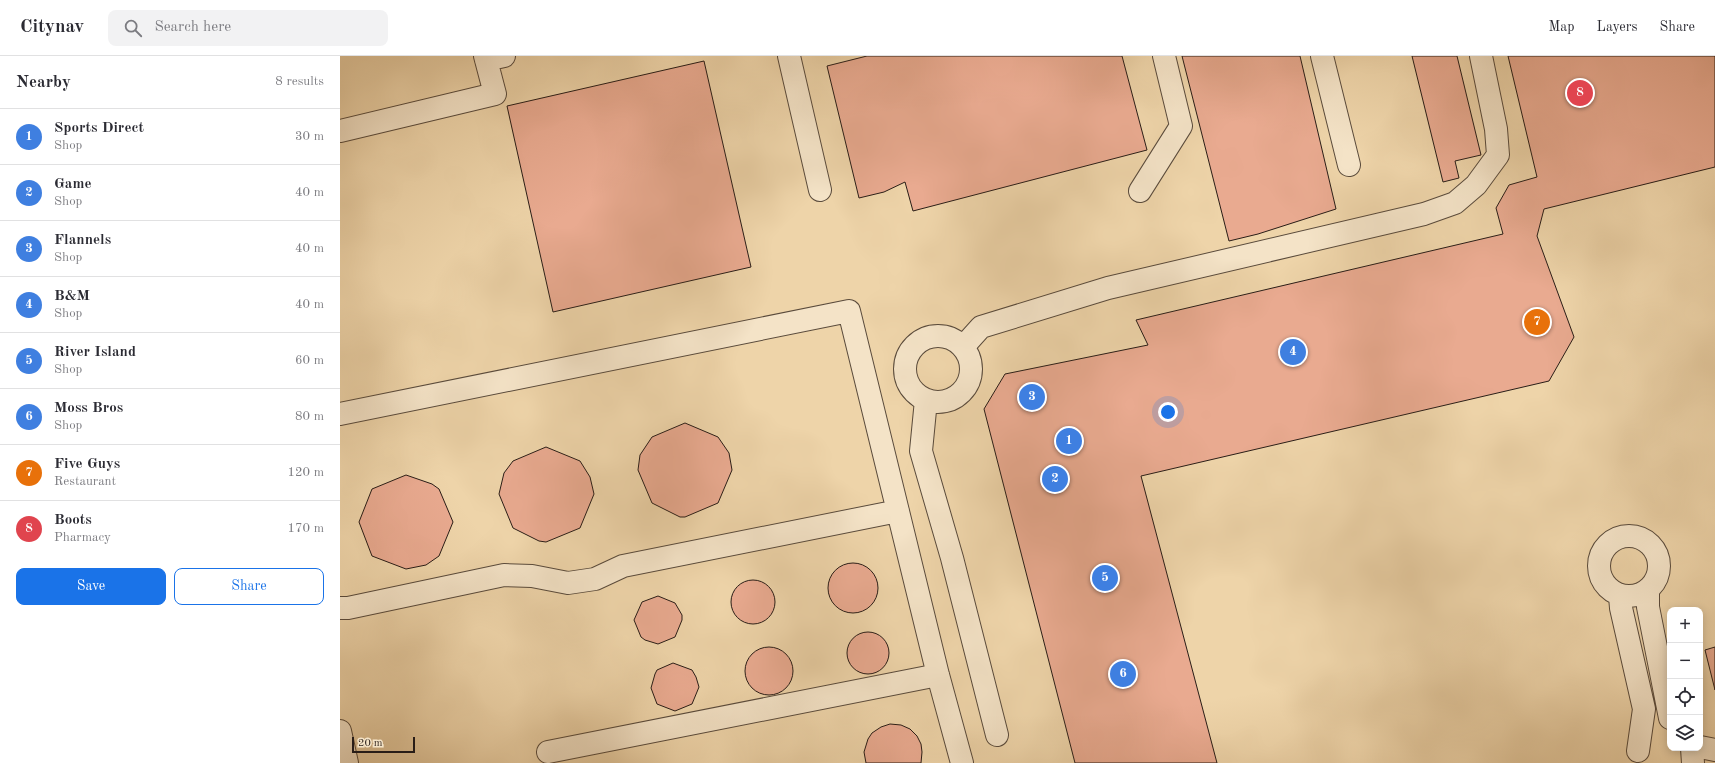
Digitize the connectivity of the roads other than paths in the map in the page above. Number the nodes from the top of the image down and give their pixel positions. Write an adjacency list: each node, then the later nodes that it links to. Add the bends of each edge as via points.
1 (789, 56): 8 (lane)
2 (1164, 56): 9 (lane, via 1181,126)
3 (1322, 56): 7 (lane)
4 (1481, 56): 10 (lane, via 1496,129 1498,155 1476,185 1455,203 1424,214 1108,288 981,327)
5 (492, 58): 6 (lane, via 495,94)
6 (340, 131)
7 (1348, 165)
8 (820, 190)
9 (1140, 191)
10 (963, 347): 11 (lane, via 970,360 971,372 967,385 954,398 937,402); 11 (lane, via 954,340 939,335 920,340 911,348 906,357 904,370 909,386 916,395)
11 (926, 400): 21 (lane, via 921,451 952,558)
12 (340, 414): 13 (lane, via 849,311)
13 (898, 511): 16 (lane, via 623,566 595,579 568,583 532,576 504,575); 17 (lane)
14 (1648, 590): 15 (lane, via 1639,595); 15 (lane, via 1659,574 1660,561 1648,542 1638,537 1622,537 1613,541 1602,552 1599,563 1599,573 1604,583 1610,591); 18 (lane, via 1648,607)
15 (1620, 596): 26 (lane, via 1644,709)
16 (340, 608)
17 (938, 675): 25 (lane); 28 (lane)
18 (1669, 715)
19 (1667, 730): 26 (lane, via 1652,732 1645,737)
20 (340, 731): 27 (lane)
21 (997, 735)
22 (1703, 748): 23 (lane)
23 (1715, 750)
24 (1692, 751): 29 (lane)
25 (548, 752)
26 (1636, 759)
27 (347, 763)
28 (962, 763)
29 (1693, 763)

